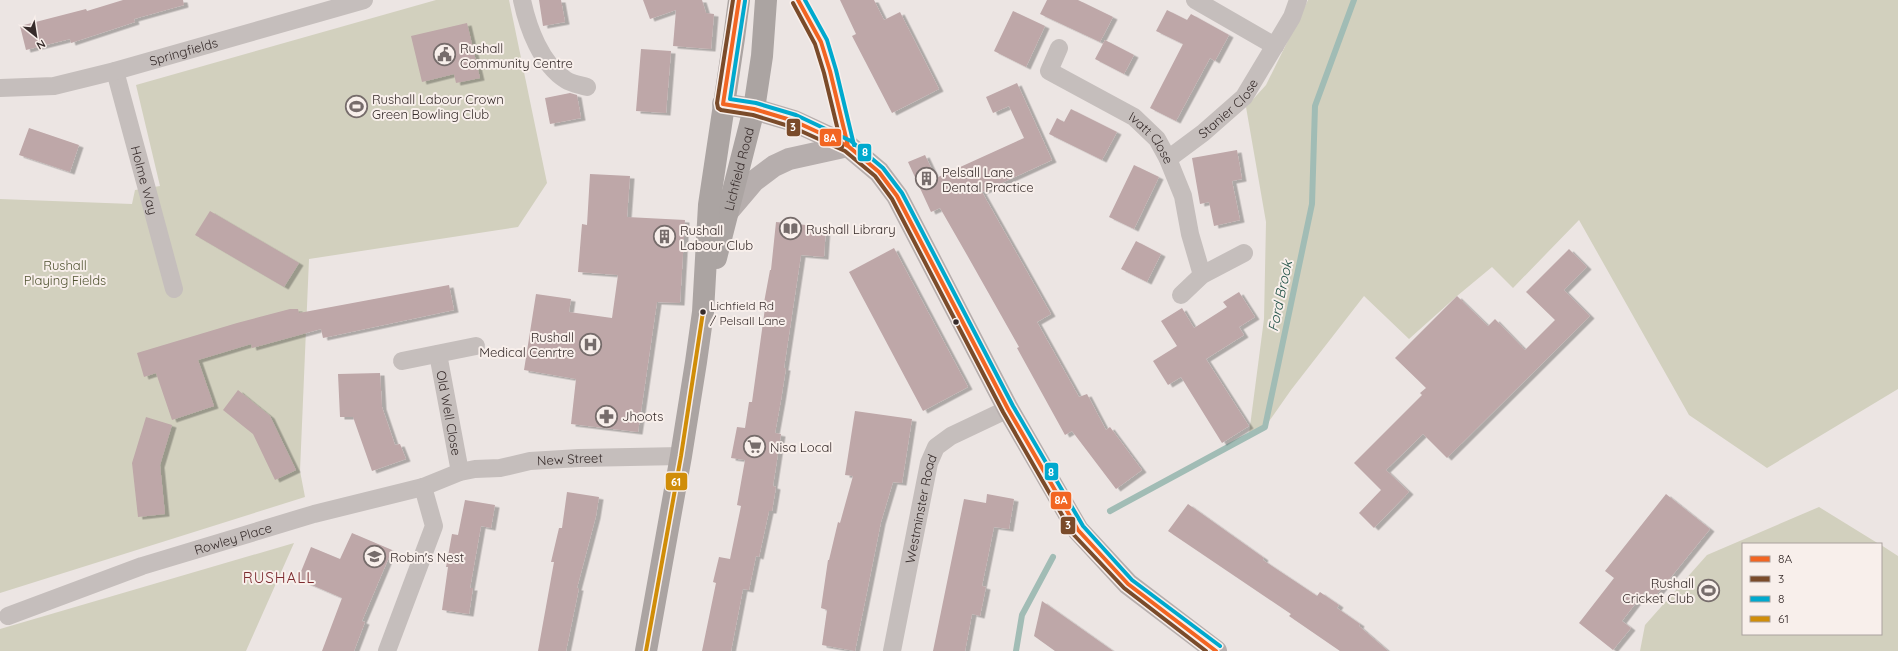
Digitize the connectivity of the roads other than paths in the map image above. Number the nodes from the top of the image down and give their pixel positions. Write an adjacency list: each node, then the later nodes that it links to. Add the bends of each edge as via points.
1 (364, 0): 9 (street, Springfields)
2 (522, 0): 10 (street, via 538,47 552,69 567,81)
3 (739, 0): 12 (highway, Lichfield Road)
4 (766, 0): 13 (highway, Lichfield Road, via 762,56)
5 (1195, 0): 7 (street)
6 (1298, 0): 7 (street, Stanier Close, via 1292,17)
7 (1275, 46): 15 (street, Stanier Close, via 1244,96 1203,133)
8 (1060, 48): 15 (street, Ivatt Close, via 1049,71 1134,117 1157,139)
9 (116, 71): 11 (street, Springfields, via 54,86); 19 (street, Holme Way)
10 (587, 87)
11 (0, 88)
12 (723, 104): 13 (main road); 21 (highway, Lichfield Road, via 708,205)
13 (754, 109): 14 (main road, via 794,121); 16 (highway, Lichfield Road)
14 (848, 146): 16 (main road, via 774,166 754,181); 25 (main road, via 879,172 897,196)
15 (1168, 159): 18 (street, Ivatt Close, via 1183,196 1190,234)
16 (726, 214): 21 (highway, Lichfield Road)
17 (1244, 253): 18 (street)
18 (1202, 275): 20 (street)
19 (174, 288)
20 (1181, 295)
21 (703, 312): 26 (highway, Lichfield Road)
22 (476, 346): 23 (street, Old Well Close)
23 (438, 354): 24 (street, Old Well Close); 27 (street, Old Well Close)
24 (402, 361)
25 (1008, 409): 32 (street, Westminster Road, via 951,436 936,447 929,463); 33 (main road, via 1078,530 1128,584)
26 (681, 456): 27 (street, New Street, via 572,458 530,461 500,468); 31 (highway, Lichfield Road)
27 (468, 471): 28 (street, Rowley Place)
28 (423, 487): 29 (street, Rowley Place, via 314,514 142,566); 30 (street, via 434,526)
29 (8, 616)
30 (387, 651)
31 (646, 651)
32 (892, 651)
33 (1216, 651)

